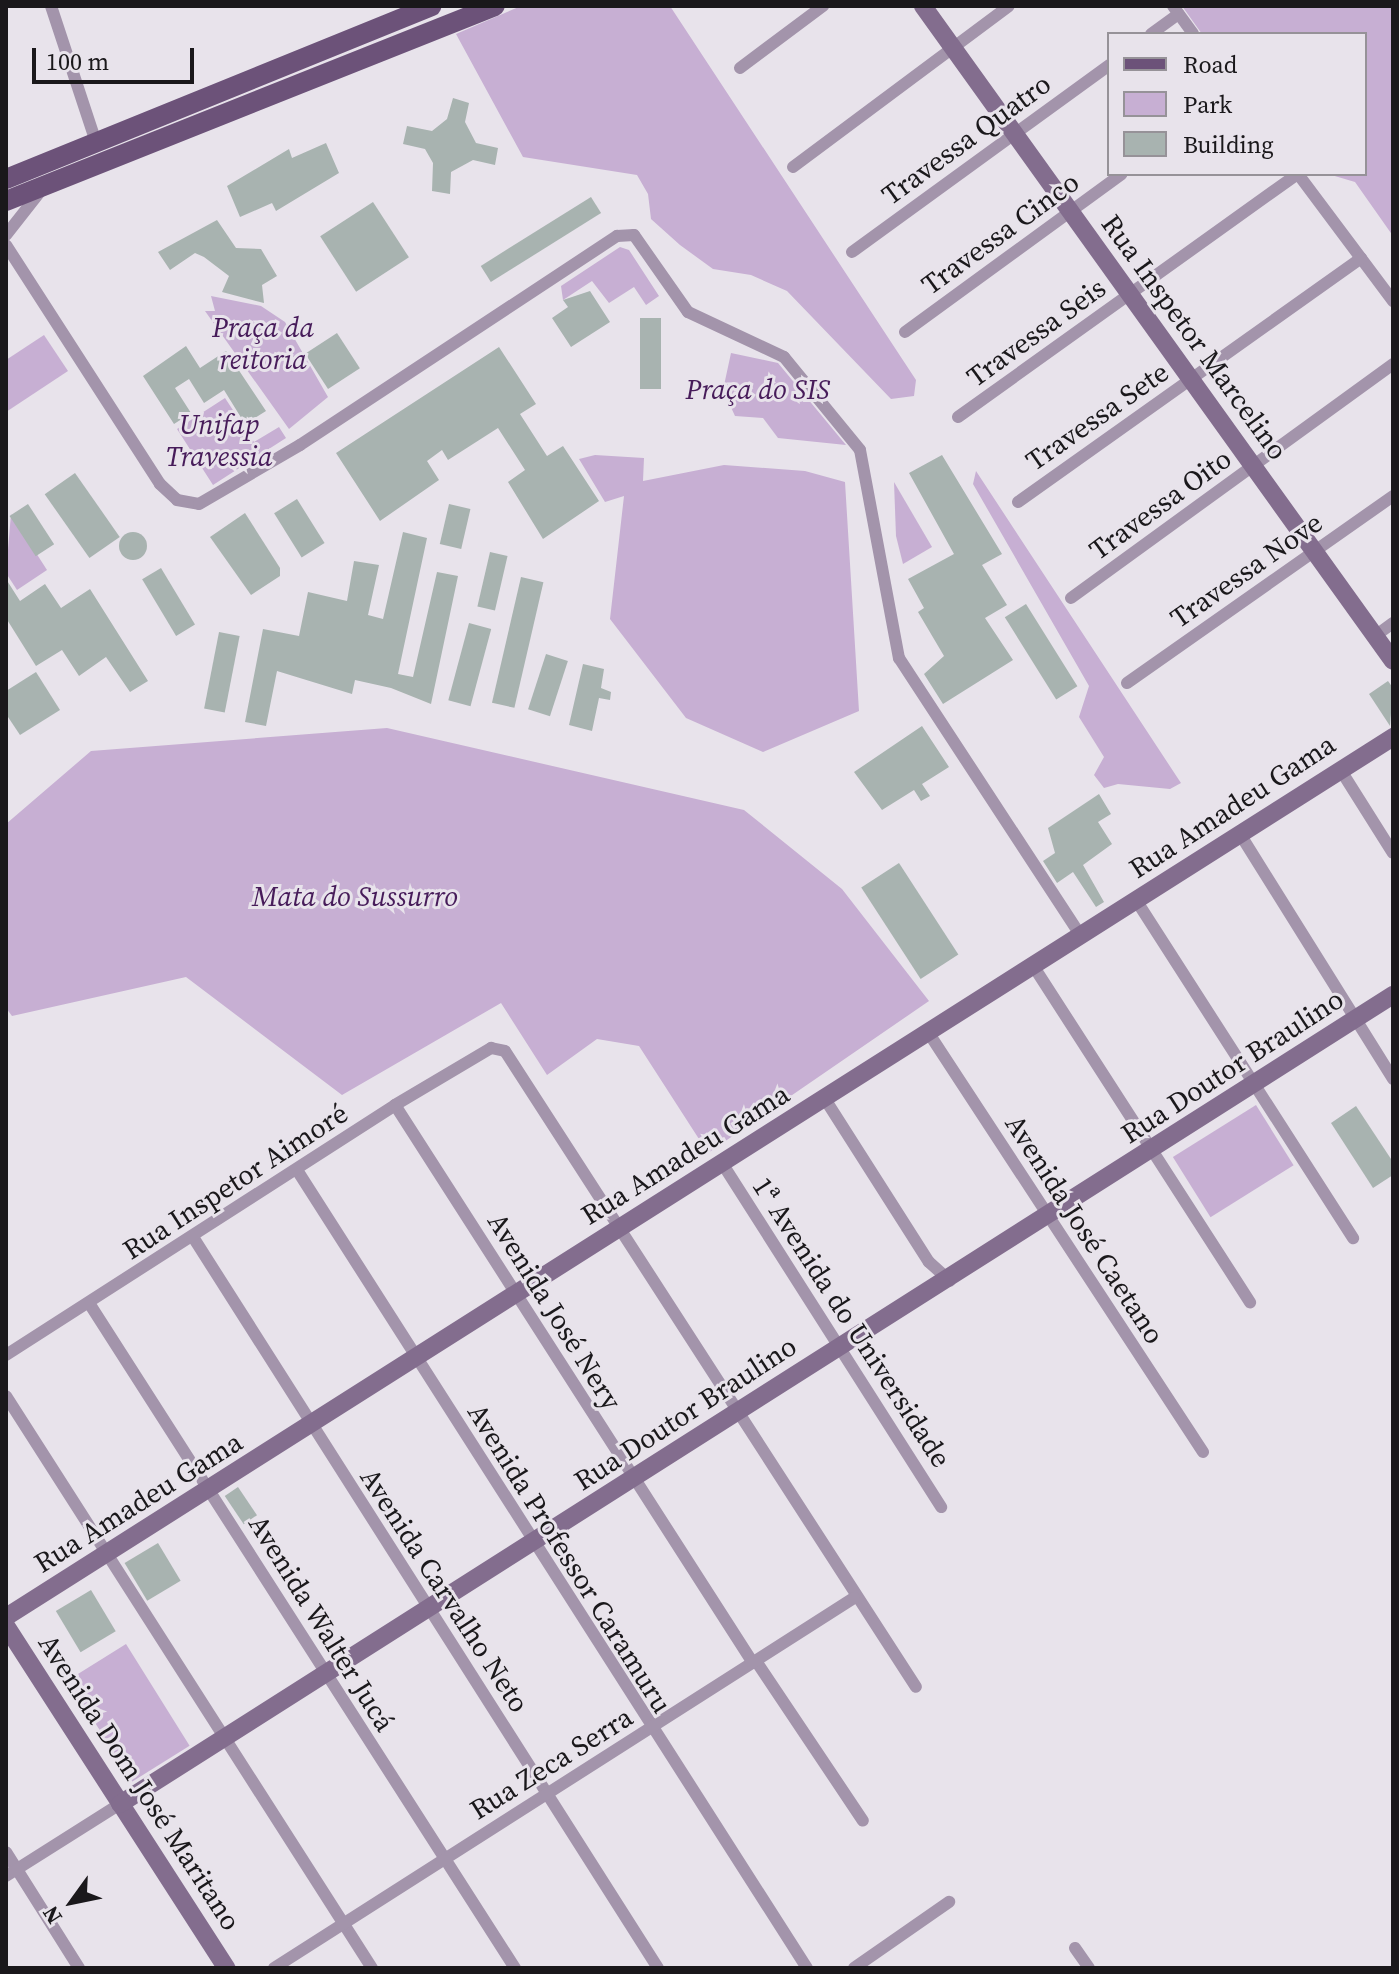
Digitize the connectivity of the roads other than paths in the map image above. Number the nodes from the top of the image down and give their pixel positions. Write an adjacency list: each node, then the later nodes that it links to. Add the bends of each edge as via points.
1 (51, 6): 14 (street)
2 (431, 6): 14 (main road)
3 (495, 6): 20 (main road)
4 (823, 6): 12 (street)
5 (923, 6): 10 (street, Rua Inspetor Marcelino)
6 (1009, 6): 10 (street)
7 (1176, 10): 8 (street); 9 (street)
8 (1153, 32)
9 (1192, 32)
10 (953, 48): 13 (street, Rua Inspetor Marcelino); 15 (street)
11 (1107, 66): 13 (street, Travessa Quatro)
12 (740, 68)
13 (1014, 134): 22 (street, Rua Inspetor Marcelino); 25 (street, Travessa Quatro)
14 (96, 142): 19 (main road)
15 (793, 167)
16 (1119, 176): 22 (street, Travessa Cinco)
17 (1295, 176): 27 (street, Travessa Seis)
18 (1300, 176): 26 (street)
19 (6, 179)
20 (45, 185): 21 (main road); 23 (street)
21 (6, 201)
22 (1070, 212): 27 (street, Rua Inspetor Marcelino); 29 (street, Travessa Cinco)
23 (6, 235)
24 (6, 245): 47 (street, via 160,484 177,500 199,504 288,453 617,236 634,235 688,312 784,357 860,450 899,658)
25 (852, 252)
26 (1361, 258): 28 (street); 31 (street, Travessa Sete)
27 (1130, 294): 31 (street, Rua Inspetor Marcelino); 32 (street, Travessa Seis)
28 (1393, 301)
29 (905, 332)
30 (1393, 364): 33 (street, Travessa Oito)
31 (1191, 379): 33 (street, Rua Inspetor Marcelino); 35 (street, Travessa Sete)
32 (958, 417)
33 (1253, 466): 36 (street, Rua Inspetor Marcelino); 37 (street, Travessa Oito)
34 (1393, 496): 36 (street, Travessa Nove)
35 (1018, 502)
36 (1314, 551): 39 (street, Rua Inspetor Marcelino); 41 (street, Travessa Nove)
37 (1071, 598)
38 (1393, 623): 39 (street)
39 (1375, 636): 40 (street, Rua Inspetor Marcelino)
40 (1393, 661)
41 (1127, 683)
42 (1393, 737): 43 (street, Rua Amadeu Gama)
43 (1340, 769): 44 (street, Rua Amadeu Gama); 45 (street)
44 (1240, 834): 46 (street, Rua Amadeu Gama); 50 (street)
45 (1393, 853)
46 (1136, 900): 47 (street, Rua Amadeu Gama); 53 (street)
47 (1081, 936): 48 (street, Rua Amadeu Gama)
48 (1034, 967): 51 (street, Rua Amadeu Gama); 56 (street)
49 (1393, 995): 50 (street, Rua Doutor Braulino)
50 (1355, 1019): 52 (street); 53 (street, Rua Doutor Braulino)
51 (928, 1032): 54 (street, Rua Amadeu Gama); 59 (street, Avenida José Caetano)
52 (1393, 1079)
53 (1256, 1084): 56 (street, Rua Doutor Braulino); 62 (street)
54 (825, 1099): 57 (street, Rua Amadeu Gama); 63 (street, via 929,1262)
55 (395, 1105): 58 (street, Rua Inspetor Aimoré); 60 (street, Rua Inspetor Aimoré, via 491,1048 511,1056); 64 (street, Avenida José Nery)
56 (1153, 1151): 59 (street, Rua Doutor Braulino); 65 (street)
57 (722, 1163): 60 (street, Rua Amadeu Gama); 67 (street, 1ª Avenida do Universidade)
58 (297, 1170): 61 (street, Rua Inspetor Aimoré); 69 (street, Avenida Professor Caramuru)
59 (1050, 1219): 63 (street, Rua Doutor Braulino); 73 (street, Avenida José Caetano)
60 (621, 1227): 64 (street, Rua Amadeu Gama); 71 (street)
61 (193, 1237): 66 (street, Rua Inspetor Aimoré); 72 (street, Avenida Carvalho Neto)
62 (1353, 1238)
63 (950, 1281): 67 (street, Rua Doutor Braulino)
64 (518, 1294): 69 (street, Rua Amadeu Gama); 74 (street, Avenida José Nery)
65 (1250, 1302)
66 (89, 1303): 68 (street, Rua Inspetor Aimoré); 75 (street, Avenida Walter Jucá)
67 (840, 1347): 71 (street, Rua Doutor Braulino); 76 (street, 1ª Avenida do Universidade)
68 (6, 1355)
69 (416, 1360): 72 (street, Rua Amadeu Gama); 77 (street, Avenida Professor Caramuru)
70 (6, 1396): 78 (street)
71 (739, 1411): 74 (street, Rua Doutor Braulino); 79 (street)
72 (312, 1425): 75 (street, Rua Amadeu Gama); 80 (street, Avenida Carvalho Neto)
73 (1203, 1452)
74 (633, 1481): 77 (street, Rua Doutor Braulino); 83 (street, Avenida José Nery)
75 (211, 1490): 78 (street, Rua Amadeu Gama); 84 (street, Avenida Walter Jucá)
76 (941, 1507)
77 (532, 1544): 80 (street, Rua Doutor Braulino); 86 (street, Avenida Professor Caramuru)
78 (105, 1557): 81 (street, Rua Amadeu Gama); 87 (street)
79 (854, 1598): 83 (street, Rua Zeca Serra); 85 (street)
80 (429, 1610): 84 (street, Rua Doutor Braulino); 88 (street, Avenida Carvalho Neto)
81 (6, 1617)
82 (6, 1626): 89 (street, Avenida Dom José Maritano)
83 (754, 1662): 86 (street, Rua Zeca Serra); 90 (street, Avenida José Nery)
84 (324, 1674): 87 (street, Rua Doutor Braulino); 92 (street, Avenida Walter Jucá)
85 (916, 1687)
86 (650, 1729): 88 (street, Rua Zeca Serra); 103 (street, Avenida Professor Caramuru)
87 (223, 1741): 89 (street, Rua Doutor Braulino); 95 (street)
88 (548, 1794): 92 (street, Rua Zeca Serra); 102 (street, Avenida Carvalho Neto)
89 (120, 1804): 93 (street, Rua Doutor Braulino); 98 (street, Avenida Dom José Maritano)
90 (863, 1821)
91 (6, 1852): 93 (street)
92 (446, 1857): 95 (street, Rua Zeca Serra); 101 (street, Avenida Walter Jucá)
93 (11, 1872): 97 (street)
94 (949, 1902): 104 (street)
95 (343, 1923): 99 (street, Rua Zeca Serra); 100 (street)
96 (1075, 1948): 105 (street)
97 (79, 1968)
98 (226, 1968)
99 (274, 1968)
100 (372, 1968)
101 (515, 1968)
102 (658, 1968)
103 (807, 1968)
104 (854, 1968)
105 (1089, 1968)

